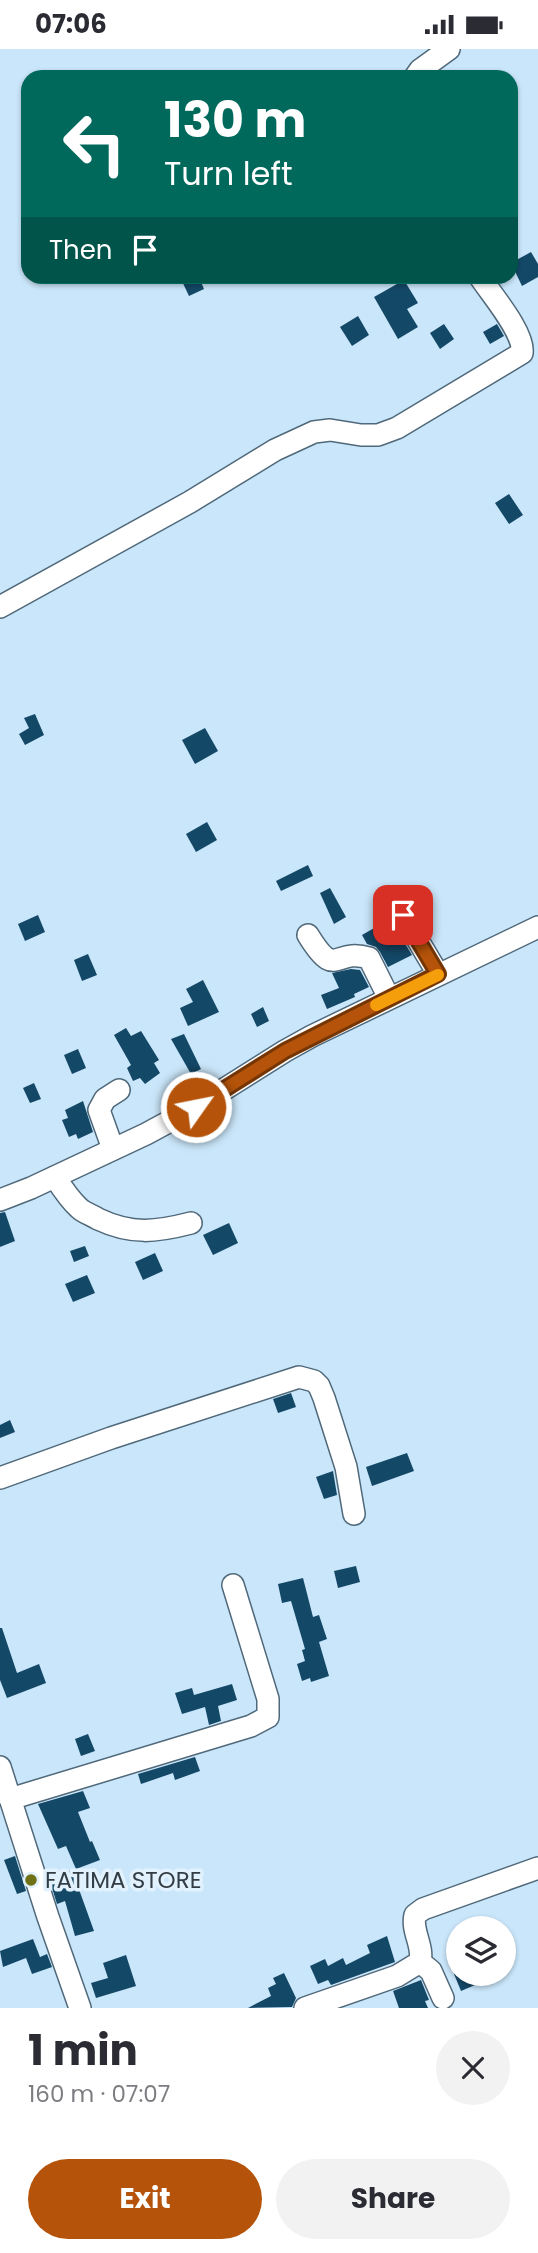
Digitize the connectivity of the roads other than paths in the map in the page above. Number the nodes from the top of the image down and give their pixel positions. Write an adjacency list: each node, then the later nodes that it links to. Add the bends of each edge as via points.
1 (449, 49): 2 (street)
2 (420, 70)
3 (485, 284): 4 (street, via 518,334 522,353 397,428 378,435 330,429 275,450)
4 (0, 607)
5 (403, 915): 8 (street)
6 (538, 927): 8 (street)
7 (308, 935): 9 (street, via 323,958 369,958)
8 (438, 974): 9 (street)
9 (389, 999): 11 (street, via 285,1051 196,1107)
10 (119, 1090): 11 (street, via 99,1110)
11 (113, 1149): 12 (street)
12 (55, 1177): 13 (street); 14 (street, via 81,1210 110,1224 144,1232)
13 (0, 1200)
14 (191, 1223)
15 (0, 1478): 16 (street, via 299,1377 314,1381 324,1398 346,1467)
16 (354, 1514)
17 (233, 1585): 19 (street, via 268,1699 268,1717)
18 (0, 1767): 19 (street)
19 (10, 1799): 23 (street)
20 (538, 1868): 21 (street, via 415,1915)
21 (420, 1962): 22 (street, via 431,1971); 24 (street, via 397,1976)
22 (443, 1998)
23 (80, 2008)
24 (305, 2008)

